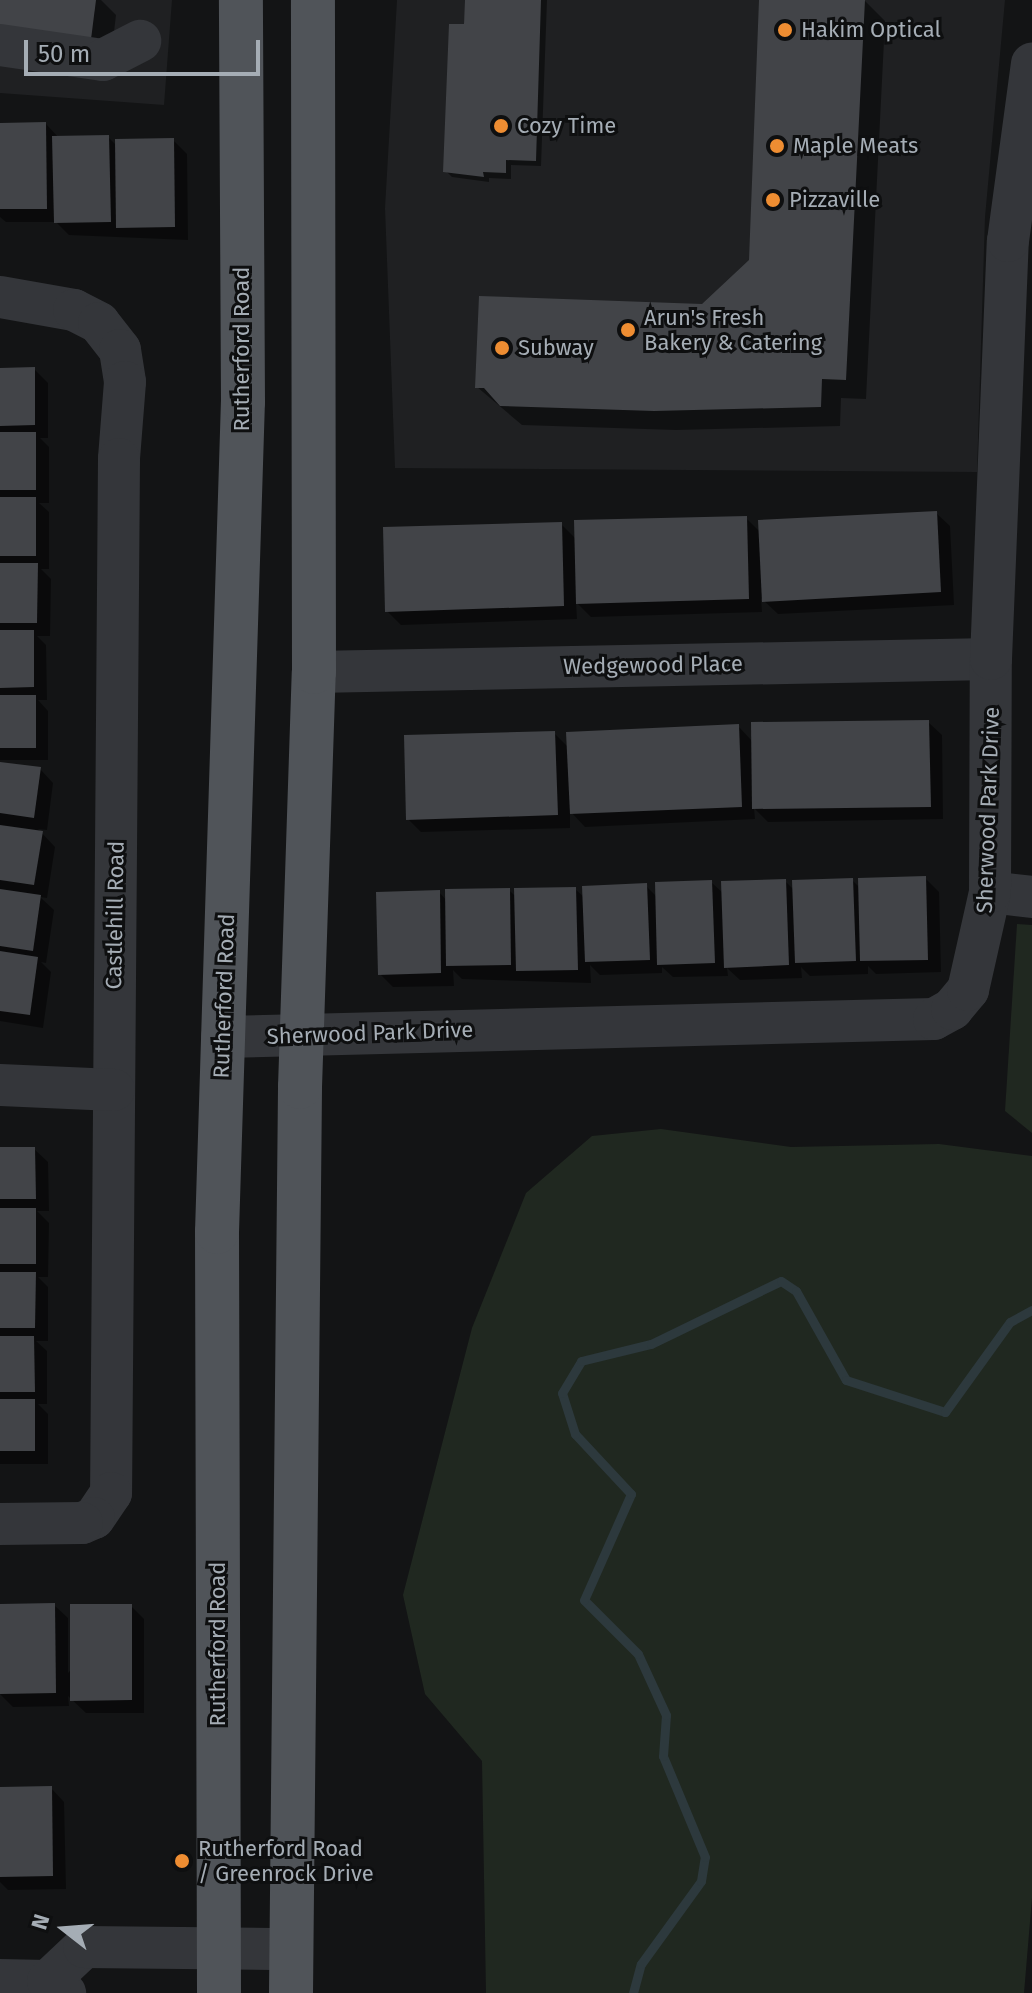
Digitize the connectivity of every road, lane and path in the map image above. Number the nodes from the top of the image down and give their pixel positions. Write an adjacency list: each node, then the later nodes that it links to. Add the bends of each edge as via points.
1 (241, 0): 11 (main road, Rutherford Road, via 242,418)
2 (313, 0): 8 (main road)
3 (140, 41): 4 (street, via 103,60)
4 (0, 45)
5 (1032, 64): 7 (street, Sherwood Park Drive, via 1008,241)
6 (0, 297): 14 (street, Castlehill Road, via 74,310 99,323 122,361)
7 (991, 659): 8 (street, Wedgewood Place); 9 (street, Sherwood Park Drive)
8 (314, 672): 12 (main road)
9 (990, 892): 10 (street); 12 (street, Sherwood Park Drive, via 968,990 952,1009 934,1019 447,1029)
10 (1032, 897)
11 (222, 1037): 12 (street, Sherwood Park Drive); 16 (main road, Rutherford Road, via 217,1232)
12 (302, 1038): 17 (main road)
13 (0, 1085): 14 (street)
14 (114, 1090): 15 (street, Castlehill Road, via 111,1493 94,1518 82,1523)
15 (0, 1524)
16 (218, 1948): 17 (street); 19 (street, via 84,1947); 20 (main road, Rutherford Road)
17 (292, 1949): 21 (main road)
18 (0, 1980): 19 (street)
19 (56, 1987)
20 (219, 1993)
21 (291, 1993)

